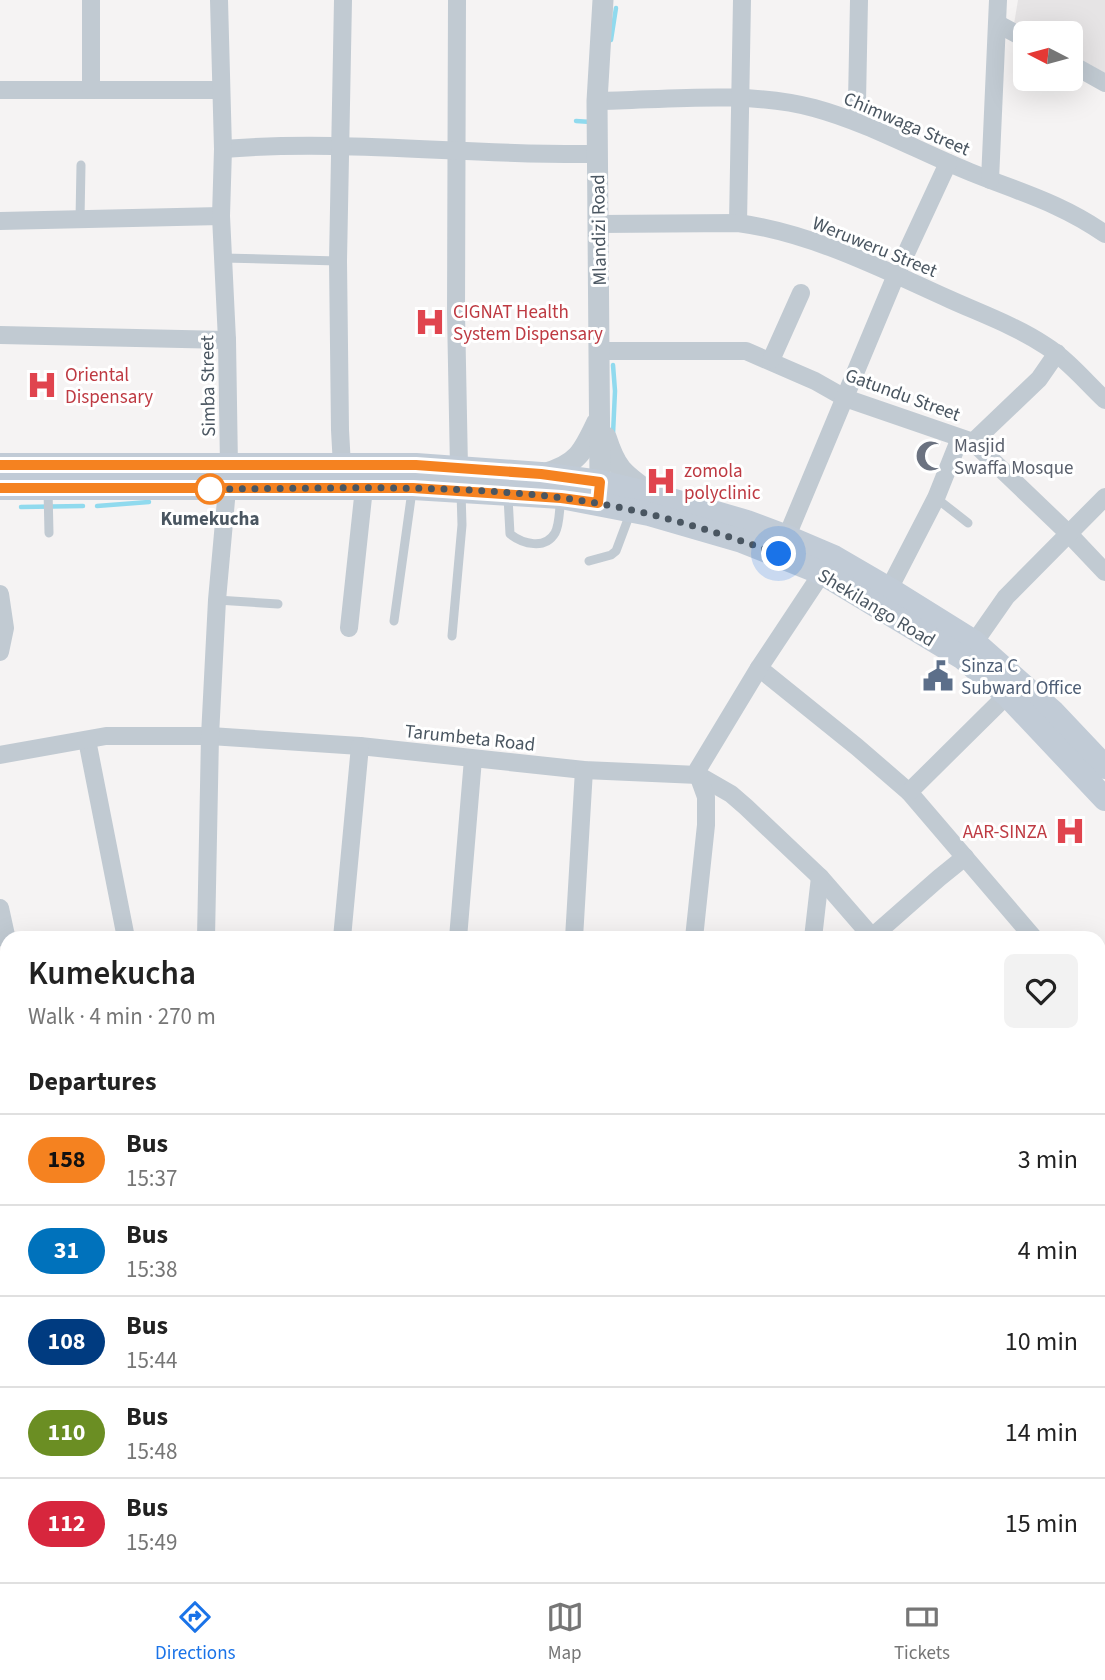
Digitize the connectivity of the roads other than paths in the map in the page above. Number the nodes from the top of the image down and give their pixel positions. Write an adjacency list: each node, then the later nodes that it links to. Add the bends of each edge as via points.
1 (91, 0): 14 (street)
2 (219, 0): 15 (street, Simba Street)
3 (343, 0): 19 (street)
4 (457, 0): 21 (street)
5 (603, 0): 17 (street, Mlandizi Road)
6 (742, 0): 16 (street)
7 (859, 0): 18 (street)
8 (998, 0): 9 (street)
9 (998, 24): 10 (street); 25 (street)
10 (1013, 32)
11 (1083, 71): 12 (street)
12 (1105, 83)
13 (0, 90): 14 (street)
14 (91, 90): 15 (street)
15 (221, 90): 20 (street, Simba Street)
16 (740, 98): 17 (street, Chimwaga Street); 18 (street, Chimwaga Street, via 784,102); 29 (street)
17 (597, 101): 22 (street, Mlandizi Road)
18 (859, 122): 23 (street, Chimwaga Street)
19 (338, 146): 20 (street); 21 (street); 33 (street)
20 (223, 149): 26 (street, Simba Street)
21 (457, 152): 22 (street); 49 (street)
22 (597, 154): 30 (street, Mlandizi Road)
23 (948, 163): 25 (street, Chimwaga Street); 34 (street)
24 (81, 165): 27 (lane)
25 (990, 180): 31 (street, Chimwaga Street, via 1060,206)
26 (221, 216): 27 (street); 32 (street, Simba Street)
27 (80, 219): 28 (street)
28 (0, 221)
29 (738, 223): 30 (street, Weruweru Street); 34 (street, Weruweru Street, via 797,236)
30 (598, 224): 38 (street, Mlandizi Road)
31 (1105, 234)
32 (223, 258): 33 (lane); 37 (street, Simba Street)
33 (338, 261): 46 (street)
34 (896, 275): 39 (street, Weruweru Street, via 1022,331); 41 (street)
35 (801, 293): 40 (street)
36 (0, 335): 37 (street)
37 (228, 340): 48 (street, Simba Street)
38 (600, 351): 40 (street, Gatundu Street, via 732,350); 43 (street, Mlandizi Road)
39 (1057, 353): 42 (street, Weruweru Street); 44 (street, via 1039,379)
40 (771, 360): 41 (street, Gatundu Street)
41 (845, 398): 44 (street, Gatundu Street); 64 (street)
42 (1105, 400)
43 (599, 418): 47 (street, via 584,451 570,464); 54 (street, Mlandizi Road); 56 (street, via 614,462)
44 (967, 440): 59 (street); 63 (street, Gatundu Street)
45 (0, 465): 48 (main road)
46 (342, 466): 48 (main road); 49 (main road, via 416,465)
47 (541, 474): 49 (main road); 54 (main road)
48 (228, 478): 51 (main road); 52 (main road); 70 (street, Simba Street)
49 (460, 479): 53 (main road); 55 (main road); 74 (lane, via 462,525)
50 (0, 488): 51 (main road)
51 (48, 488): 62 (lane)
52 (364, 488): 53 (main road); 73 (street)
53 (413, 488): 72 (lane)
54 (599, 492): 56 (main road, Shekilango Road); 58 (main road); 60 (main road, Shekilango Road)
55 (508, 494): 58 (main road); 58 (lane, via 510,534 529,544 549,540 556,531)
56 (654, 495): 64 (main road, Shekilango Road, via 747,522)
57 (1105, 497): 63 (street)
58 (561, 498)
59 (936, 498): 61 (lane); 68 (street)
60 (632, 510): 64 (main road, Shekilango Road, via 742,541); 65 (lane, via 616,551)
61 (968, 523)
62 (50, 533)
63 (1068, 533): 66 (street, Gatundu Street); 75 (street, via 1006,597)
64 (783, 546): 67 (main road, Shekilango Road); 68 (main road, Shekilango Road, via 834,557)
65 (589, 561)
66 (1105, 572)
67 (822, 573): 75 (main road, Shekilango Road); 77 (street)
68 (889, 589): 75 (main road, Shekilango Road)
69 (0, 594): 76 (street, via 5,628)
70 (217, 600): 71 (lane); 79 (street, Simba Street)
71 (278, 604)
72 (394, 621)
73 (349, 628)
74 (452, 636)
75 (968, 650): 78 (main road, Shekilango Road); 84 (main road, Shekilango Road, via 1045,705)
76 (0, 652)
77 (759, 668): 86 (street); 87 (street)
78 (1007, 695): 87 (street); 88 (main road, Shekilango Road)
79 (210, 736): 80 (street, Tarumbeta Road); 81 (street, Tarumbeta Road); 94 (street, Simba Street)
80 (87, 740): 82 (street, Tarumbeta Road); 93 (street)
81 (360, 746): 83 (street, Tarumbeta Road); 95 (street)
82 (0, 755)
83 (473, 759): 85 (street, Tarumbeta Road); 96 (street)
84 (1105, 767)
85 (584, 770): 86 (street, Tarumbeta Road); 97 (street)
86 (698, 775): 90 (street, Tarumbeta Road, via 731,794); 98 (street, via 706,797 706,825)
87 (909, 792): 89 (street)
88 (1105, 799)
89 (965, 857): 101 (street); 102 (street)
90 (820, 877): 99 (street); 100 (street, Tarumbeta Road)
91 (0, 908): 92 (street)
92 (5, 931)
93 (125, 931)
94 (206, 931)
95 (343, 931)
96 (459, 931)
97 (573, 931)
98 (695, 931)
99 (814, 931)
100 (867, 931)
101 (881, 931)
102 (1027, 931)

